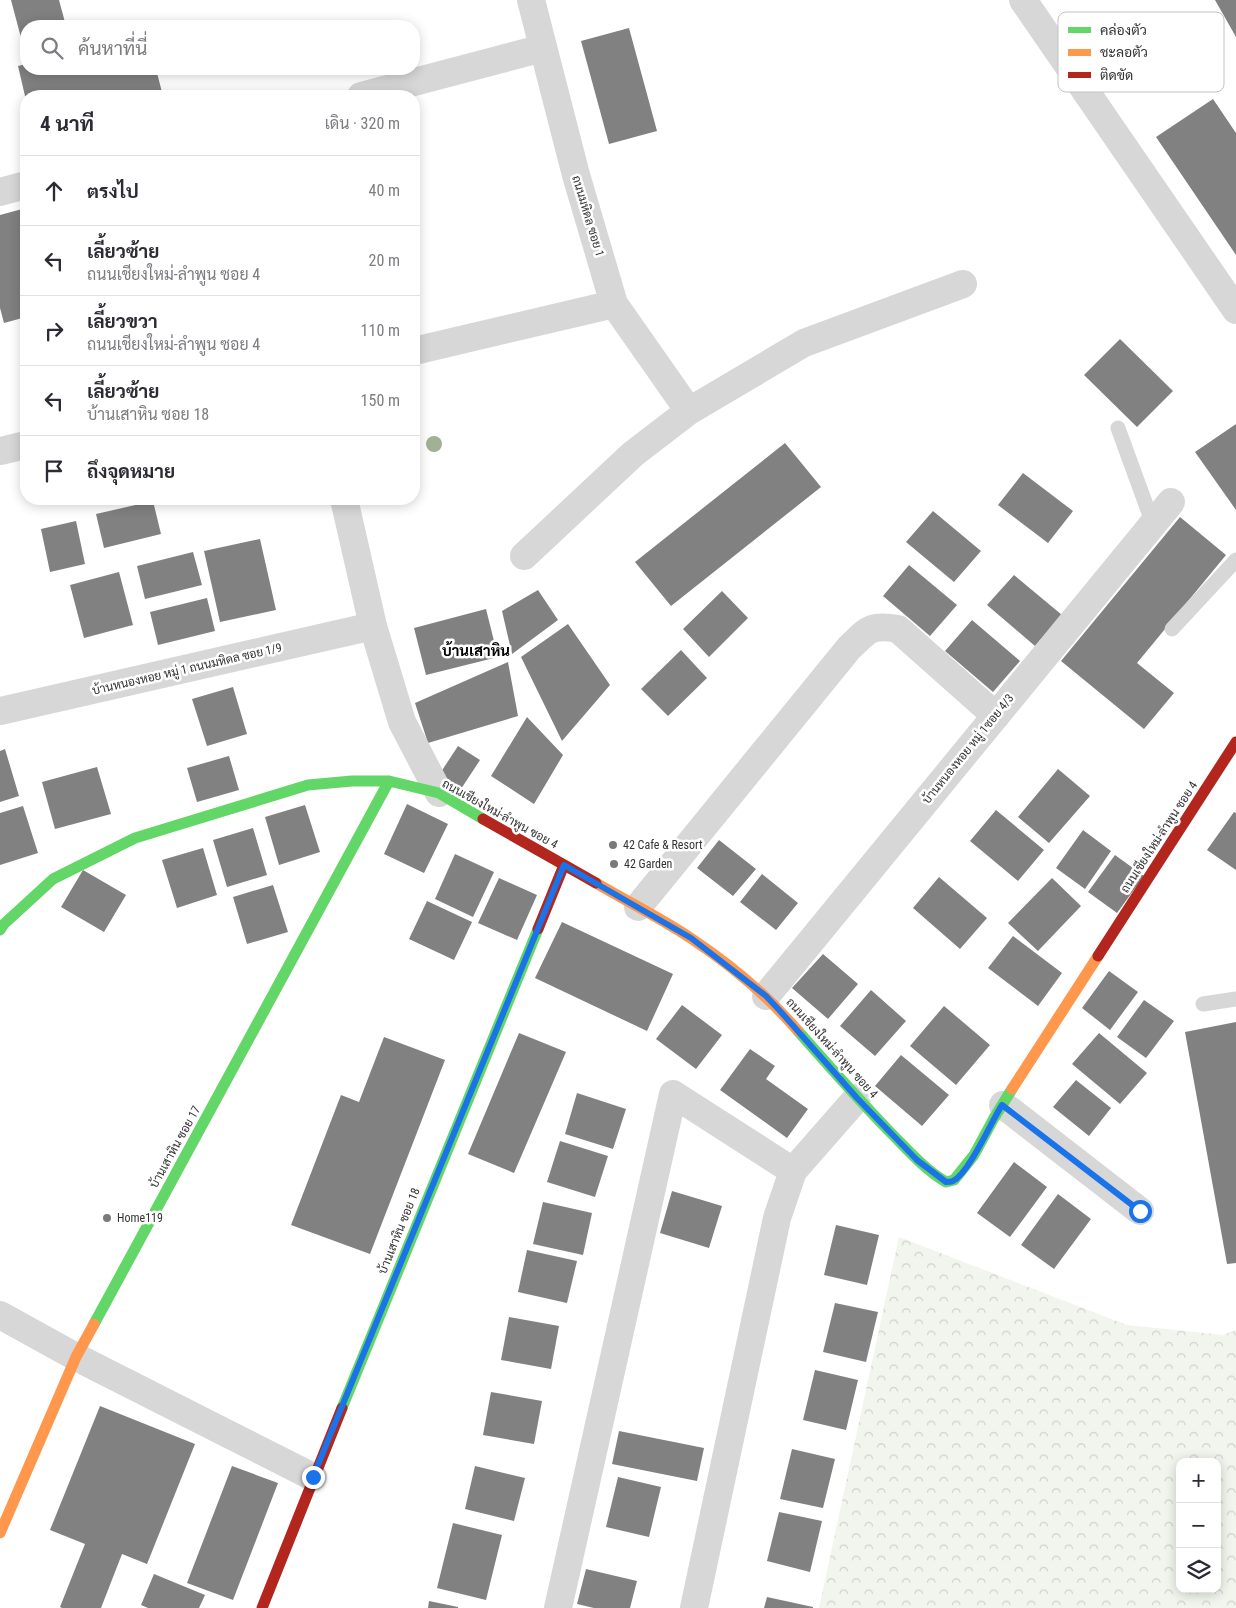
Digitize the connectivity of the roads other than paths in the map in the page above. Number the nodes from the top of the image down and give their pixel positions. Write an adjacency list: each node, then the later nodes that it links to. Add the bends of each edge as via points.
1 (531, 0): 3 (street, ถนนมหิดล ซอย 1)
2 (1022, 0): 4 (street)
3 (543, 48): 5 (street); 10 (street, ถนนมหิดล ซอย 1)
4 (1058, 52)
5 (384, 90)
6 (1086, 92): 11 (street)
7 (20, 187): 8 (street)
8 (0, 192)
9 (963, 284): 13 (street, via 804,343)
10 (614, 304): 12 (street); 13 (street, ถนนมหิดล ซอย 1)
11 (1236, 310)
12 (420, 350)
13 (689, 411): 20 (street, via 633,454)
14 (1118, 428): 19 (lane)
15 (20, 446): 16 (street)
16 (0, 451)
17 (1171, 502): 19 (street, บ้านหนองหอย หมู่ 1ซอย 4/3)
18 (345, 505): 22 (street)
19 (1153, 524): 25 (street, บ้านหนองหอย หมู่ 1ซอย 4/3)
20 (524, 556)
21 (1236, 560): 23 (lane)
22 (373, 626): 24 (street, บ้านหนองหอย หมู่ 1 ถนนมหิดล ซอย 1/9); 28 (street, via 402,722)
23 (1172, 629)
24 (0, 712)
25 (996, 716): 30 (street, via 898,629 881,626 868,631 849,648); 32 (street, บ้านหนองหอย หมู่ 1ซอย 4/3)
26 (1236, 742): 36 (street, ถนนเชียงใหม่-ลำพูน ซอย 4)
27 (389, 781): 28 (street, ถนนเชียงใหม่-ลำพูน ซอย 4); 31 (street, ถนนเชียงใหม่-ลำพูน ซอย 4, via 308,785 135,838 54,879); 40 (street, บ้านเสาหิน ซอย 17)
28 (439, 793): 29 (street, ถนนเชียงใหม่-ลำพูน ซอย 4)
29 (564, 865): 30 (street, ถนนเชียงใหม่-ลำพูน ซอย 4); 41 (street, บ้านเสาหิน ซอย 18)
30 (638, 907): 32 (street, ถนนเชียงใหม่-ลำพูน ซอย 4, via 691,938)
31 (0, 930)
32 (766, 996): 35 (street, ถนนเชียงใหม่-ลำพูน ซอย 4)
33 (1236, 999): 34 (lane)
34 (1203, 1004)
35 (857, 1098): 36 (street, ถนนเชียงใหม่-ลำพูน ซอย 4, via 917,1160 946,1182 962,1173); 37 (street)
36 (1002, 1105): 38 (street)
37 (793, 1171): 44 (street, via 674,1094); 45 (street, via 777,1218)
38 (1140, 1211)
39 (0, 1316): 40 (street)
40 (76, 1357): 41 (street); 42 (street, บ้านเสาหิน ซอย 17)
41 (313, 1477): 43 (street, บ้านเสาหิน ซอย 18)
42 (0, 1533)
43 (262, 1608)
44 (558, 1608)
45 (694, 1608)

